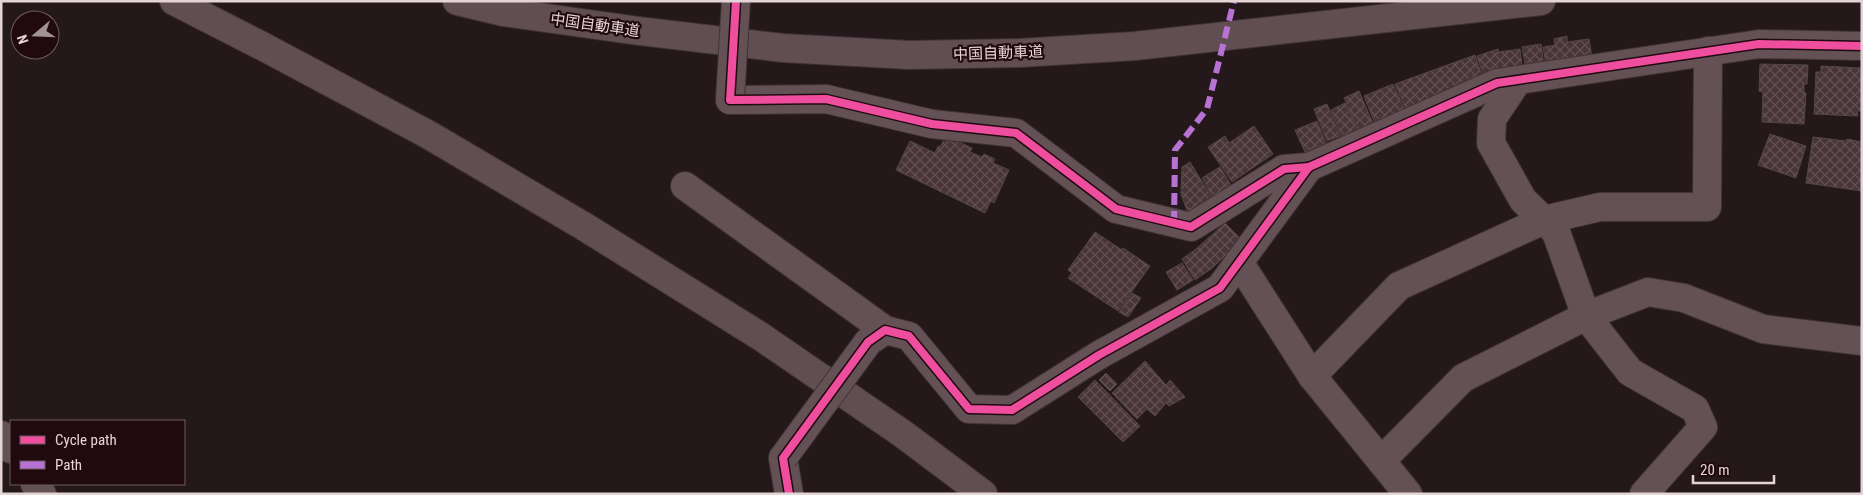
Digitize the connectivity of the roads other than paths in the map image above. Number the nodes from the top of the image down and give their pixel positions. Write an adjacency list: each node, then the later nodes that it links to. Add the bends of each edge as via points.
1 (174, 1): 20 (highway, via 429,135 585,227 760,336 903,434)
2 (457, 1): 4 (highway, 中国自動車道, via 503,12 639,31 783,48 909,55 1135,46)
3 (736, 1): 8 (street, bridge, via 730,100 826,99 932,124 1016,133 1116,209 1191,227 1284,169)
4 (1541, 1)
5 (1862, 46): 6 (street, via 1759,44)
6 (1708, 51): 7 (street); 10 (street, via 1707,208 1600,207)
7 (1518, 80): 8 (street, via 1496,83); 10 (street, via 1492,119 1491,143 1522,200)
8 (1309, 168): 11 (street)
9 (685, 186): 13 (street)
10 (1544, 220): 12 (street, via 1556,232); 15 (street, via 1399,286)
11 (1239, 262): 13 (street, via 1220,288 1099,355 1012,410 969,409 909,336); 15 (street)
12 (1586, 316): 14 (street, via 1648,292 1684,298 1763,329); 18 (street, via 1463,378); 22 (street, via 1630,372 1695,408 1703,428)
13 (877, 336): 19 (street, bridge, via 783,458)
14 (1862, 341)
15 (1312, 376): 18 (street)
16 (1, 435): 17 (street)
17 (10, 448)
18 (1380, 461): 21 (street)
19 (789, 494)
20 (983, 494)
21 (1408, 494)
22 (1644, 494)

